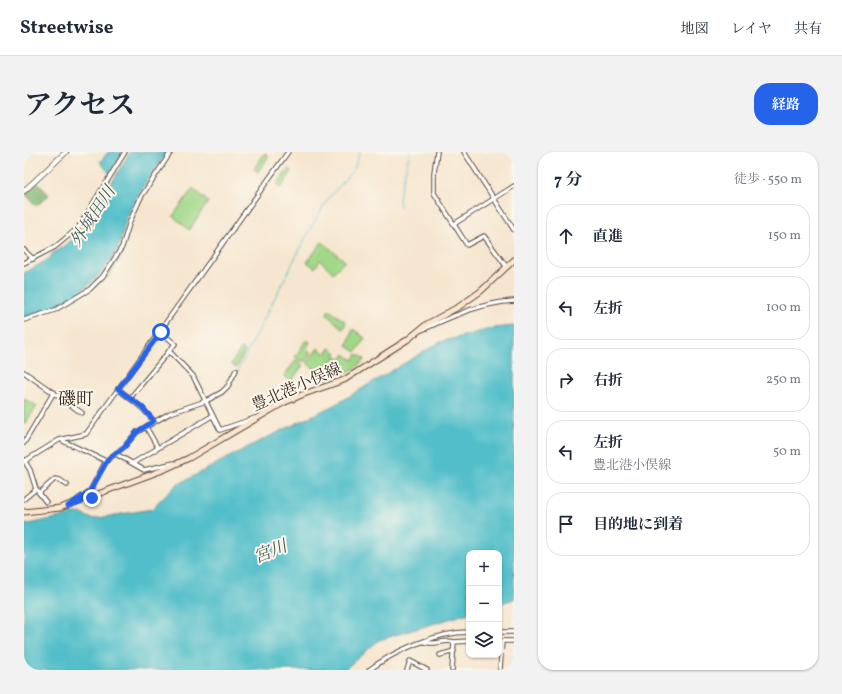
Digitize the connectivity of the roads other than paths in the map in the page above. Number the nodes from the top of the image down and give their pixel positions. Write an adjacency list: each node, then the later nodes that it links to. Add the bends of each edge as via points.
1 (66, 152): 8 (street)
2 (125, 152): 13 (street, via 78,228 55,247)
3 (171, 152): 18 (street, via 141,197 122,247 103,276 90,289 55,310)
4 (288, 152): 20 (street)
5 (437, 152): 10 (street, via 434,194)
6 (464, 152): 9 (street)
7 (514, 186): 9 (street)
8 (24, 191)
9 (494, 199): 10 (street); 11 (street)
10 (454, 224): 16 (street, via 467,245 484,236)
11 (514, 230)
12 (24, 250): 13 (street)
13 (33, 259): 15 (street)
14 (514, 260): 16 (main road, 豊北港小俣線)
15 (24, 263)
16 (506, 266): 19 (main road, 豊北港小俣線, via 497,278 481,291)
17 (514, 301): 19 (street, via 479,306 451,315)
18 (24, 320)
19 (419, 331): 30 (main road, 豊北港小俣線, via 344,380 304,394)
20 (161, 332): 21 (street, via 175,344); 24 (street)
21 (169, 351): 26 (street); 27 (street, via 193,376)
22 (236, 370): 27 (street, via 224,391)
23 (24, 372): 25 (street)
24 (118, 389): 26 (street); 33 (street, via 86,434)
25 (54, 392): 28 (street); 34 (street)
26 (130, 398): 31 (street)
27 (206, 401): 29 (street); 31 (street, via 177,410)
28 (82, 413)
29 (212, 416): 30 (street, via 220,430); 35 (street)
30 (258, 416): 39 (main road, 豊北港小俣線)
31 (154, 421): 32 (street)
32 (146, 427): 35 (street); 36 (street, via 137,432)
33 (63, 441): 37 (street, via 52,444); 38 (street)
34 (24, 443)
35 (158, 448): 40 (street)
36 (116, 454): 38 (street); 40 (street)
37 (24, 460): 42 (street)
38 (106, 461): 45 (street, via 90,491)
39 (184, 461): 40 (street, via 144,470); 45 (main road, 豊北港小俣線)
40 (133, 463)
41 (68, 485): 42 (street, via 55,479)
42 (38, 491): 43 (street); 44 (street)
43 (24, 499)
44 (46, 502)
45 (68, 506): 46 (main road, 豊北港小俣線)
46 (24, 512)
47 (466, 632): 53 (street)
48 (502, 632): 49 (street)
49 (514, 632)
50 (466, 641): 54 (street)
51 (502, 641): 52 (street)
52 (514, 641)
53 (424, 642): 54 (street); 58 (street)
54 (454, 642): 55 (street)
55 (454, 651): 56 (street); 61 (street)
56 (440, 654)
57 (500, 658): 62 (street)
58 (369, 670)
59 (407, 670): 60 (street, via 410,661)
60 (426, 670)
61 (452, 670)
62 (500, 670)

